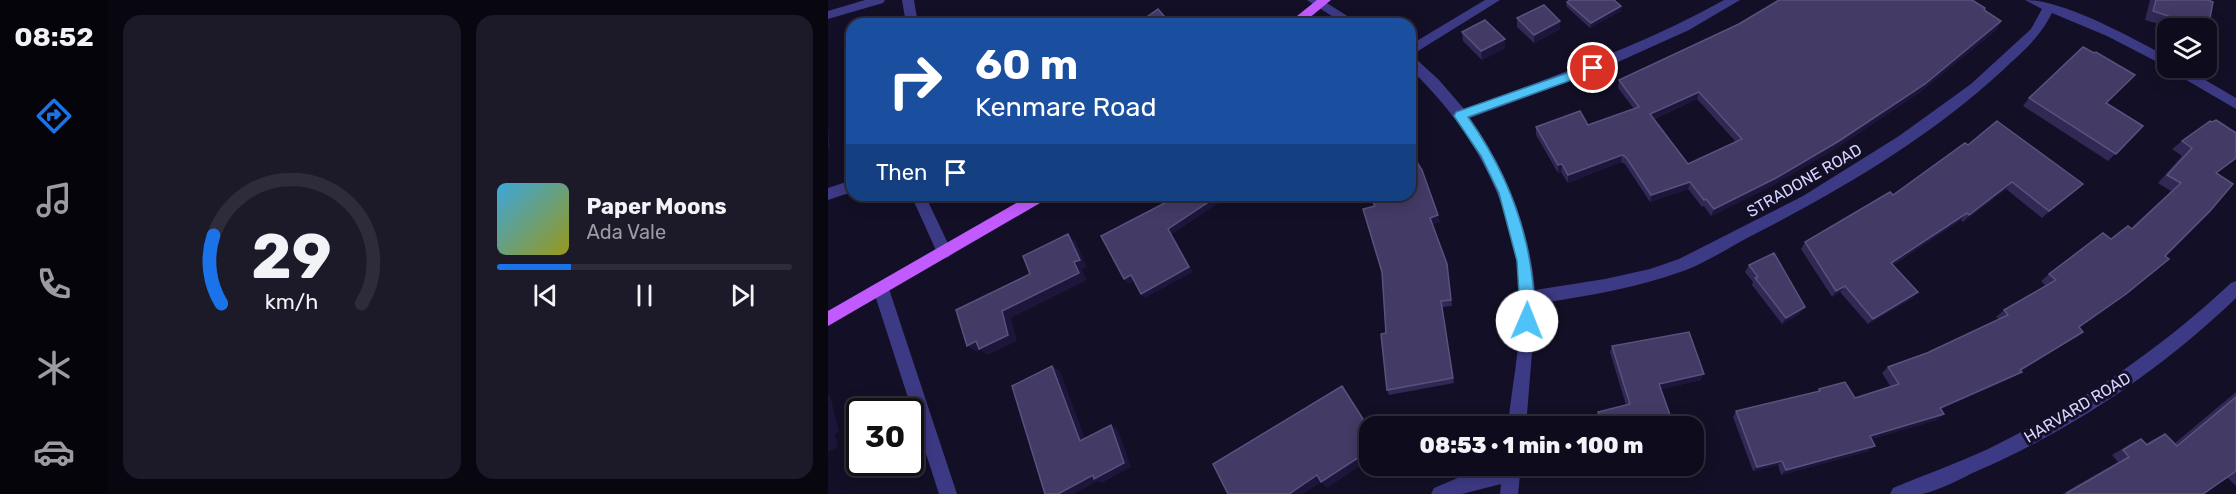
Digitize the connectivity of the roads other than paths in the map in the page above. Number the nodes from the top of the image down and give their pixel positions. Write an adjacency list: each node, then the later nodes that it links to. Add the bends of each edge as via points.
1 (879, 0): 8 (street)
2 (908, 0): 9 (street)
3 (1494, 0): 12 (street)
4 (1734, 0): 17 (street, via 1685,27 1593,68)
5 (2031, 0): 7 (street)
6 (1319, 1): 10 (main road); 11 (street)
7 (2049, 7): 13 (street); 25 (street, STRADONE ROAD, via 2036,32 1976,87 1904,140 1808,200 1684,264 1650,276)
8 (828, 15)
9 (911, 18)
10 (1300, 18)
11 (1345, 18)
12 (1416, 47)
13 (2157, 57)
14 (1416, 68): 17 (street)
15 (2193, 78): 16 (street)
16 (2236, 104)
17 (1460, 116): 25 (street, via 1486,153 1505,193 1524,261)
18 (846, 188): 19 (street)
19 (828, 194)
20 (921, 201): 22 (street)
21 (1032, 201): 22 (main road)
22 (944, 252): 24 (main road)
23 (2236, 288): 33 (street, HARVARD ROAD, via 2184,336 2088,402 1974,464)
24 (881, 289): 26 (main road); 30 (street)
25 (1528, 298): 27 (street)
26 (828, 319)
27 (1518, 416)
28 (1490, 476): 31 (street)
29 (1511, 476): 32 (street)
30 (948, 494)
31 (1440, 494)
32 (1509, 494)
33 (1899, 494)

